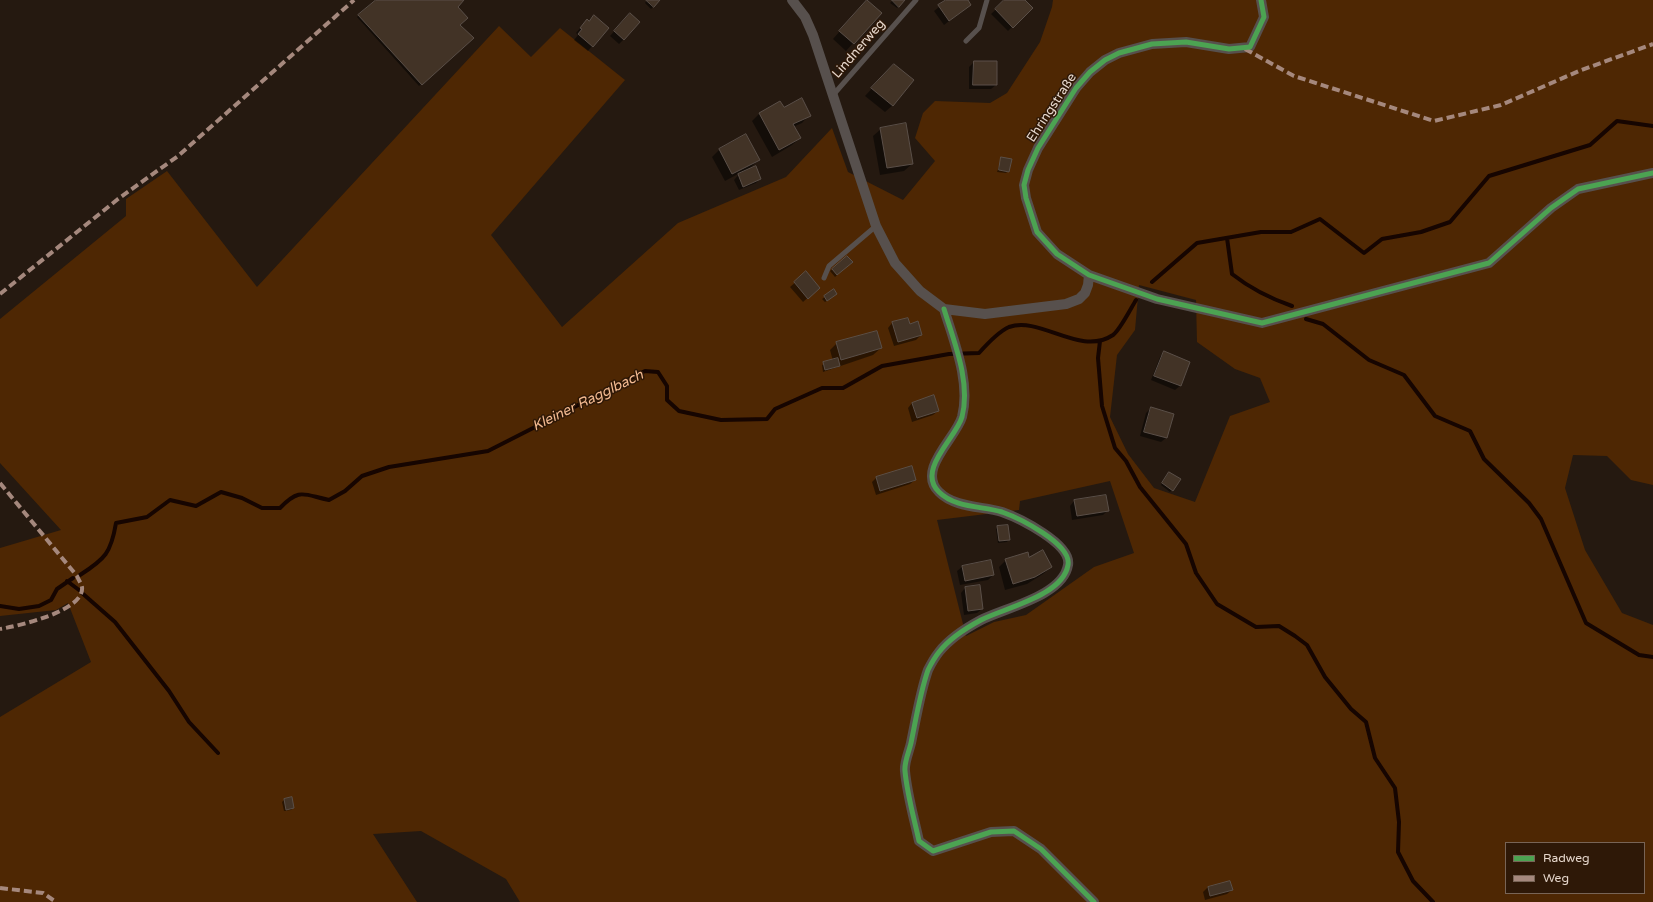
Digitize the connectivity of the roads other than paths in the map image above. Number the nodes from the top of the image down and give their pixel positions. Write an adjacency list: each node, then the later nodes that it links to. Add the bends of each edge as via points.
1 (792, 0): 6 (street, via 814,35)
2 (916, 0): 6 (lane, Lindnerweg)
3 (987, 0): 5 (lane, via 979,28)
4 (1262, 0): 9 (street, Ehringstraße, via 1264,17 1250,47 1229,49 1186,42 1152,44 1104,60 1076,88 1028,170 1024,185 1037,232 1057,254)
5 (966, 41)
6 (834, 94): 8 (street)
7 (1653, 173): 9 (street, via 1578,188 1551,208 1489,263 1262,323 1157,299)
8 (876, 226): 10 (lane, via 829,266); 11 (street, via 895,263 907,279)
9 (1089, 275): 11 (street, via 1085,293 1079,299 1066,304 985,314)
10 (824, 278)
11 (944, 309): 12 (street, via 964,387 962,417 935,460 932,473 934,485 938,492 954,502 1017,518 1062,548 1069,563 1062,579 1053,587 1020,606 982,619 965,629 938,653 929,670 905,769 918,841 933,851 990,832 1014,831 1041,849)
12 (1094, 902)

